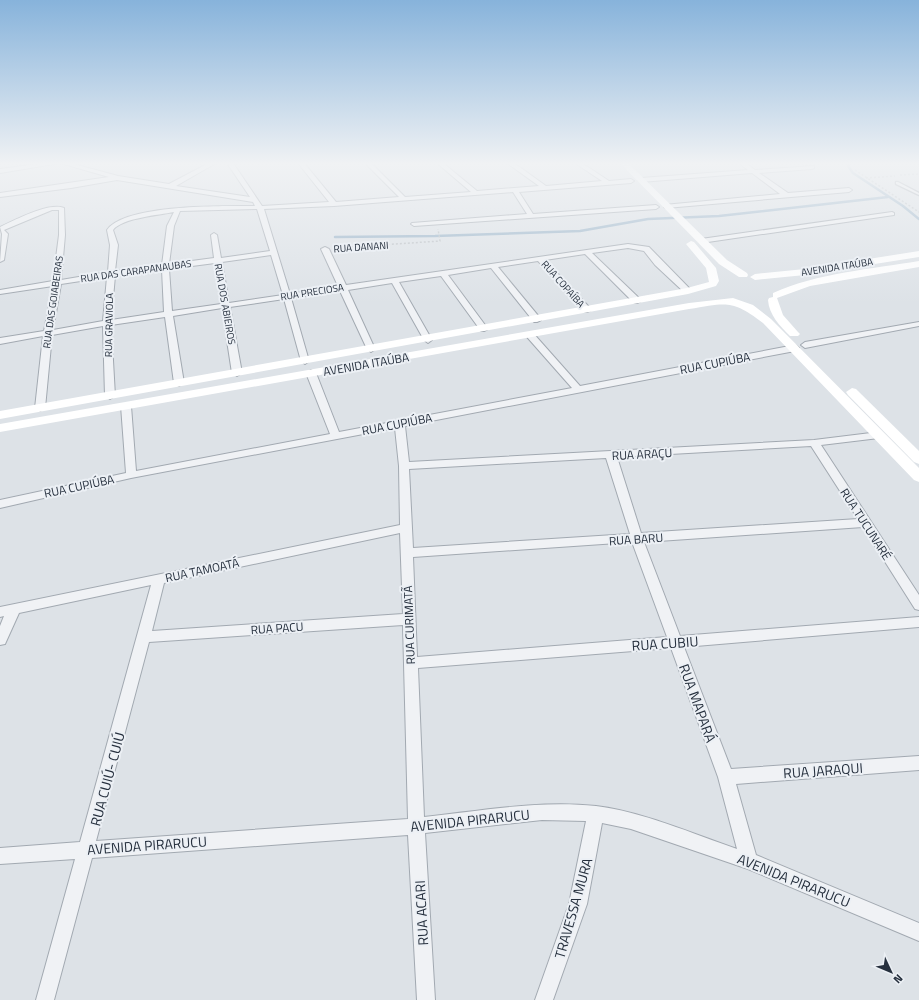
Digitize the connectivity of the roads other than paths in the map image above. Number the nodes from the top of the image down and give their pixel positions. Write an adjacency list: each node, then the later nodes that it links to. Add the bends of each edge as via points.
1 (178, 209): 26 (street, via 170,228)
2 (48, 210): 13 (street, RUA DAS GOIABEIRAS)
3 (60, 210): 35 (street, RUA DAS GOIABEIRAS, via 62,213)
4 (175, 210): 31 (street, RUA GRAVIOLA, via 110,227 114,245)
5 (260, 210): 18 (street)
6 (528, 210): 11 (street)
7 (614, 210): 11 (street)
8 (658, 210): 36 (street, via 711,268)
9 (670, 210): 15 (street)
10 (892, 214): 15 (street)
11 (531, 215): 12 (street)
12 (414, 224)
13 (0, 229): 22 (street, via 5,234)
14 (214, 235): 20 (street, RUA DOS ABIEIROS)
15 (701, 241): 32 (street, via 723,262)
16 (324, 249): 37 (street, RUA DANANI)
17 (587, 252): 21 (street, RUA PRECIOSA); 38 (street, RUA PRECIOSA, via 624,246 646,249 658,264); 42 (street)
18 (273, 253): 20 (street, RUA DAS CARAPANAUBAS); 40 (street)
19 (919, 254): 23 (street, AVENIDA ITAÚBA)
20 (217, 259): 26 (street, RUA DAS CARAPANAUBAS); 44 (street, RUA DOS ABIEIROS)
21 (540, 259): 27 (street, RUA PRECIOSA); 45 (street, RUA COPAÍBA)
22 (0, 260)
23 (878, 260): 24 (street, AVENIDA ITAÚBA); 28 (street)
24 (863, 263): 29 (street); 33 (street, AVENIDA ITAÚBA)
25 (919, 264): 28 (street, AVENIDA ITAÚBA)
26 (166, 266): 31 (street, RUA DAS CARAPANAUBAS); 46 (street)
27 (493, 266): 30 (street, RUA PRECIOSA); 47 (street)
28 (892, 269): 29 (street, AVENIDA ITAÚBA)
29 (876, 272): 41 (street, AVENIDA ITAÚBA, via 792,288)
30 (443, 273): 34 (street, RUA PRECIOSA); 50 (street)
31 (111, 274): 35 (street, RUA DAS CARAPANAUBAS); 48 (street, RUA GRAVIOLA)
32 (743, 275): 33 (street); 36 (street, AVENIDA ITAÚBA, via 722,276)
33 (755, 277): 41 (street, via 772,285 776,290)
34 (394, 280): 37 (street, RUA PRECIOSA); 53 (street)
35 (57, 283): 39 (street, RUA DAS CARAPANAUBAS); 51 (street, RUA DAS GOIABEIRAS)
36 (713, 283): 38 (street, AVENIDA ITAÚBA); 43 (street, via 713,289 717,294)
37 (343, 287): 40 (street, RUA PRECIOSA); 56 (street, RUA DANANI)
38 (688, 291): 42 (street, AVENIDA ITAÚBA)
39 (0, 292)
40 (287, 296): 44 (street, RUA PRECIOSA); 57 (street)
41 (775, 298): 43 (street, AVENIDA ITAÚBA, via 761,304); 55 (street, via 775,310)
42 (637, 301): 45 (street, AVENIDA ITAÚBA)
43 (736, 302): 52 (street, AVENIDA ITAÚBA, via 689,306); 55 (street, via 761,316)
44 (225, 306): 46 (street, RUA PRECIOSA); 58 (street, RUA DOS ABIEIROS)
45 (586, 310): 47 (street, AVENIDA ITAÚBA)
46 (167, 315): 48 (street, RUA PRECIOSA); 60 (street)
47 (537, 320): 50 (street, AVENIDA ITAÚBA)
48 (107, 322): 51 (street, RUA PRECIOSA); 63 (street, RUA GRAVIOLA)
49 (919, 324): 55 (street, RUA CUPIÚBA)
50 (484, 330): 53 (street, AVENIDA ITAÚBA)
51 (48, 333): 54 (street, RUA PRECIOSA); 65 (street, RUA DAS GOIABEIRAS)
52 (530, 335): 59 (street, AVENIDA ITAÚBA); 61 (street)
53 (428, 340): 56 (street, AVENIDA ITAÚBA)
54 (0, 341)
55 (800, 347): 61 (street, RUA CUPIÚBA); 69 (street); 73 (street)
56 (371, 350): 57 (street, AVENIDA ITAÚBA)
57 (305, 361): 58 (street, AVENIDA ITAÚBA)
58 (237, 373): 60 (street, AVENIDA ITAÚBA)
59 (311, 373): 62 (street, AVENIDA ITAÚBA); 70 (street)
60 (179, 383): 62 (street, AVENIDA ITAÚBA)
61 (578, 389): 67 (street, RUA CUPIÚBA)
62 (158, 393): 63 (street, AVENIDA ITAÚBA); 64 (street, AVENIDA ITAÚBA)
63 (110, 396): 65 (street, AVENIDA ITAÚBA)
64 (126, 406): 68 (street, AVENIDA ITAÚBA); 75 (street)
65 (40, 408): 66 (street, AVENIDA ITAÚBA)
66 (0, 414)
67 (400, 424): 70 (street, RUA CUPIÚBA); 74 (street, RUA CURIMATÃ)
68 (0, 428)
69 (879, 435): 71 (street, RUA ARAÇU); 76 (street)
70 (336, 436): 75 (street, RUA CUPIÚBA)
71 (814, 443): 72 (street, RUA ARAÇU); 78 (street, RUA TUCUNARÉ)
72 (612, 456): 74 (street, RUA ARAÇU); 80 (street, RUA MAPARÁ)
73 (919, 459)
74 (404, 466): 79 (street, RUA CURIMATÃ)
75 (130, 475): 77 (street, RUA CUPIÚBA)
76 (919, 477)
77 (0, 504)
78 (865, 523): 80 (street, RUA BARU); 83 (street, RUA TUCUNARÉ)
79 (405, 528): 81 (street, RUA CURIMATÃ); 82 (street, RUA TAMOATÁ)
80 (637, 539): 81 (street, RUA BARU); 90 (street, RUA MAPARÁ)
81 (406, 553): 86 (street, RUA CURIMATÃ)
82 (159, 580): 84 (street, RUA TAMOATÁ); 88 (street, RUA CUIÚ- CUIÚ)
83 (919, 605)
84 (14, 609): 85 (street, RUA TAMOATÁ); 89 (street)
85 (0, 612)
86 (409, 619): 88 (street, RUA PACU); 91 (street, RUA CURIMATÃ)
87 (919, 622): 90 (street, RUA CUBIU)
88 (145, 637): 96 (street, RUA CUIÚ- CUIÚ)
89 (0, 640)
90 (676, 642): 91 (street, RUA CUBIU); 93 (street, RUA MAPARÁ)
91 (411, 663): 95 (street, RUA CURIMATÃ)
92 (919, 763): 93 (street, RUA JARAQUI)
93 (726, 777): 98 (street, RUA MAPARÁ)
94 (596, 814): 95 (street, AVENIDA PIRARUCU, via 542,812); 98 (street, AVENIDA PIRARUCU, via 631,821); 102 (street, TRAVESSA MURA, via 578,904)
95 (416, 826): 96 (street, AVENIDA PIRARUCU); 101 (street, RUA ACARI)
96 (87, 850): 97 (street, AVENIDA PIRARUCU); 100 (street, RUA CUIÚ- CUIÚ)
97 (0, 856)
98 (749, 861): 99 (street, AVENIDA PIRARUCU)
99 (919, 932)
100 (45, 1000)
101 (426, 1000)
102 (544, 1000)

